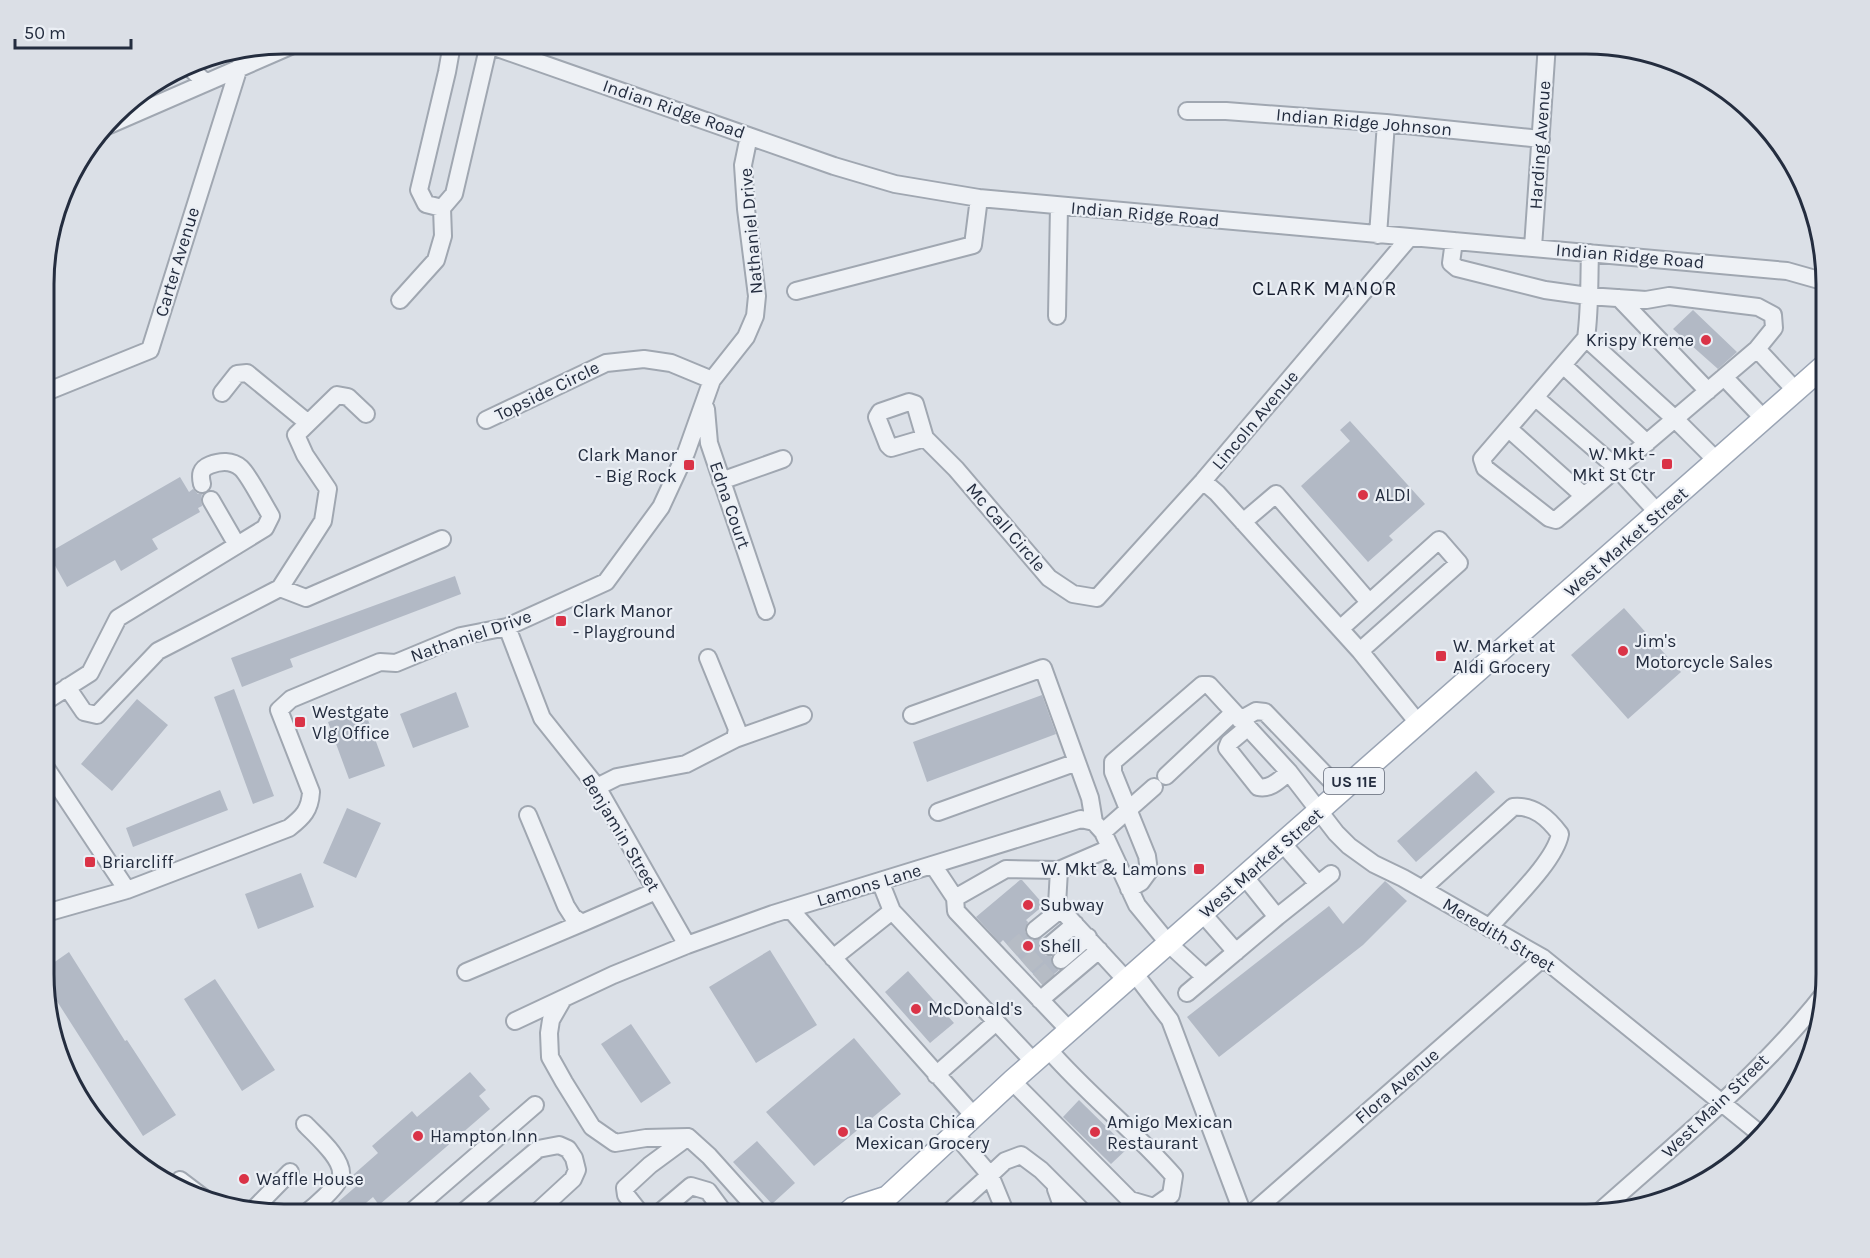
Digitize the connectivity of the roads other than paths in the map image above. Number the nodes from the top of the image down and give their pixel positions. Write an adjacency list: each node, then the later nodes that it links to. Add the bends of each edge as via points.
1 (271, 54): 6 (street)
2 (450, 54): 16 (street, via 418,190 426,204)
3 (485, 54): 16 (street, via 454,194)
4 (515, 54): 12 (street, Indian Ridge Road)
5 (1546, 54): 13 (street, Harding Avenue)
6 (239, 67): 8 (street); 34 (street, Carter Avenue, via 150,350)
7 (195, 72): 8 (street)
8 (205, 82): 10 (street)
9 (1187, 111): 11 (street, Indian Ridge Johnson)
10 (125, 118)
11 (1386, 123): 13 (street, Indian Ridge Johnson); 17 (street)
12 (749, 136): 14 (street, Indian Ridge Road, via 895,184); 33 (street, Nathaniel Drive, via 743,165 757,296 755,316 746,338)
13 (1541, 139): 20 (street, Harding Avenue)
14 (979, 198): 15 (street, Indian Ridge Road); 23 (street, via 973,245)
15 (1059, 206): 17 (street, Indian Ridge Road); 27 (street)
16 (442, 208): 26 (street, via 443,236 436,260)
17 (1378, 235): 18 (street, Indian Ridge Road)
18 (1409, 238): 19 (street, Indian Ridge Road); 52 (street, Lincoln Avenue)
19 (1454, 241): 20 (street, Indian Ridge Road); 24 (street, via 1451,263 1457,268 1545,290)
20 (1533, 248): 21 (street, Indian Ridge Road)
21 (1590, 253): 22 (street, Indian Ridge Road, via 1787,270); 24 (street)
22 (1816, 279)
23 (796, 291)
24 (1588, 296): 25 (street); 28 (street)
25 (1619, 298): 29 (street, via 1646,300 1669,296 1758,307 1773,315 1774,328); 35 (street)
26 (400, 300)
27 (1056, 316)
28 (1586, 338): 30 (street); 41 (street)
29 (1757, 349): 32 (street); 36 (street)
30 (1563, 365): 39 (street); 47 (street)
31 (1816, 373): 36 (main road, West Market Street / US 11E)
32 (1725, 377): 35 (street); 42 (street)
33 (712, 380): 38 (street, Nathaniel Drive); 43 (street, Topside Circle, via 671,363 644,359 606,363)
34 (54, 388)
35 (1708, 391): 41 (street)
36 (1796, 391): 42 (main road, West Market Street / US 11E)
37 (222, 393): 44 (street, via 237,374 247,373)
38 (705, 397): 51 (street, Edna Court, via 709,443); 64 (street, Nathaniel Drive, via 693,436 661,507 606,582)
39 (1536, 398): 45 (street); 50 (street)
40 (366, 414): 44 (street, via 348,397 337,395)
41 (1676, 419): 47 (street); 49 (street)
42 (1764, 419): 49 (main road, West Market Street / US 11E)
43 (486, 420)
44 (308, 423): 60 (street, via 297,435 304,455 328,489 323,521)
45 (1509, 429): 54 (street); 54 (street, via 1482,459 1485,468 1556,520)
46 (925, 438): 61 (street, Mc Call Circle, via 1049,578 1073,594)
47 (1647, 443): 50 (street)
48 (783, 459): 51 (street)
49 (1717, 461): 56 (main road, West Market Street / US 11E)
50 (1617, 468): 54 (street); 56 (street)
51 (721, 481): 63 (street, Edna Court)
52 (1203, 481): 57 (street); 61 (street, Lincoln Avenue)
53 (202, 484): 59 (street, via 200,475 204,467 228,462 242,468 271,516 265,528)
54 (1584, 496)
55 (211, 500): 59 (street)
56 (1658, 513): 73 (main road, West Market Street / US 11E)
57 (1243, 522): 62 (street, via 1276,494); 65 (street)
58 (442, 539): 60 (street, via 306,598)
59 (237, 545): 68 (street, via 118,618 90,673)
60 (280, 588): 68 (street, via 158,651 97,716 84,712)
61 (1097, 598)
62 (1369, 602): 65 (street); 66 (street, via 1439,540 1460,563)
63 (766, 611)
64 (507, 627): 78 (street, Benjamin Street, via 542,718); 93 (street, Nathaniel Drive, via 461,636 396,663 380,662 291,699 279,710 311,792 310,806 302,818 289,828)
65 (1340, 629): 66 (street)
66 (1360, 651): 73 (street)
67 (708, 658): 74 (street, via 737,729)
68 (68, 687): 69 (street)
69 (54, 696)
70 (803, 715): 74 (street)
71 (912, 715): 75 (street, via 1043,668)
72 (1240, 720): 76 (street, Meredith Street); 76 (street, via 1227,748 1258,787 1271,786); 79 (street, via 1256,711 1265,712); 80 (street); 80 (street, Meredith Street, via 1209,685 1202,685 1113,762 1113,772)
73 (1419, 724): 79 (main road, West Market Street / US 11E)
74 (735, 739): 78 (street, via 686,764 617,777)
75 (1077, 762): 81 (street); 84 (street)
76 (1289, 772): 82 (street, Meredith Street)
77 (54, 781): 93 (street)
78 (597, 787): 94 (street, Benjamin Street)
79 (1342, 792): 82 (main road, West Market Street / US 11E)
80 (1129, 810): 84 (street); 91 (street, Meredith Street, via 1148,856 1149,871)
81 (938, 812)
82 (1319, 812): 85 (main road, West Market Street / US 11E); 92 (street, Meredith Street, via 1349,846)
83 (528, 815): 102 (street, via 566,906)
84 (1099, 827): 86 (street); 87 (street, Lamons Lane, via 1081,819)
85 (1283, 844): 89 (main road, West Market Street / US 11E); 101 (street, via 1324,879)
86 (1110, 848): 88 (street); 91 (street)
87 (933, 865): 90 (street, Lamons Lane); 95 (street)
88 (1059, 870): 95 (street, via 1006,869); 97 (street, via 1057,904)
89 (1245, 877): 100 (main road, West Market Street / US 11E); 101 (street)
90 (880, 881): 96 (street, Lamons Lane); 99 (street)
91 (1129, 889): 107 (street)
92 (1422, 889): 104 (street, Meredith Street); 104 (street, via 1513,807 1527,806 1550,821 1560,834 1558,845)
93 (127, 890): 98 (street, Nathaniel Drive)
94 (656, 891): 102 (street); 108 (street, Benjamin Street)
95 (955, 898): 117 (street, via 956,911 1006,954)
96 (790, 909): 108 (street, Lamons Lane); 111 (street)
97 (1061, 909): 103 (street); 105 (street)
98 (54, 910)
99 (892, 911): 111 (street); 122 (street)
100 (1203, 914): 107 (main road, West Market Street / US 11E); 110 (street)
101 (1277, 917): 110 (street)
102 (582, 923): 114 (street)
103 (1075, 924): 106 (street); 109 (street)
104 (1489, 928): 112 (street, Meredith Street)
105 (1035, 930)
106 (1093, 944): 113 (street); 115 (street); 117 (street)
107 (1168, 944): 115 (main road, West Market Street / US 11E); 116 (street)
108 (687, 945): 119 (street, Lamons Lane)
109 (1049, 946)
110 (1236, 952): 116 (street)
111 (833, 958): 125 (street)
112 (1543, 958): 127 (street, Meredith Street); 157 (street, Flora Avenue)
113 (1061, 960)
114 (466, 972)
115 (1131, 977): 123 (main road, West Market Street / US 11E); 156 (street, via 1170,1020)
116 (1205, 977): 118 (street)
117 (1036, 990): 123 (street)
118 (1187, 993)
119 (563, 999): 121 (street, Lamons Lane); 133 (street, via 551,1020 550,1057 592,1126 615,1143)
120 (1814, 1007): 127 (street, West Main Street)
121 (515, 1021)
122 (996, 1022): 124 (street); 125 (street)
123 (1070, 1031): 124 (main road, West Market Street / US 11E)
124 (1042, 1056): 126 (main road, West Market Street / US 11E); 155 (street, via 1074,1079 1151,1149 1174,1176 1171,1195)
125 (936, 1075): 129 (street)
126 (1012, 1082): 129 (main road, West Market Street / US 11E); 154 (street, via 1130,1200)
127 (1722, 1102): 131 (street, Meredith Street); 139 (street, West Main Street)
128 (535, 1105): 141 (street)
129 (974, 1116): 132 (main road, West Market Street / US 11E)
130 (305, 1124): 140 (street, via 334,1155 341,1175)
131 (1755, 1130)
132 (955, 1134): 136 (street); 149 (main road, West Market Street / US 11E)
133 (688, 1137): 145 (street, via 625,1188); 148 (street)
134 (538, 1149): 142 (street); 143 (street, via 537,1159); 144 (street, via 559,1145 568,1149 577,1170)
135 (290, 1172): 138 (street)
136 (990, 1175): 137 (street, via 1005,1161 1021,1155); 150 (street); 151 (street)
137 (1053, 1183): 152 (street); 153 (street)
138 (260, 1203)
139 (1609, 1203)
140 (317, 1204)
141 (421, 1204)
142 (473, 1204)
143 (484, 1204)
144 (549, 1204)
145 (633, 1204)
146 (670, 1204): 147 (street, via 692,1186 708,1191)
147 (718, 1204)
148 (752, 1204)
149 (884, 1204)
150 (959, 1204)
151 (1002, 1204)
152 (1061, 1204)
153 (1075, 1204)
154 (1144, 1204)
155 (1158, 1204)
156 (1239, 1204)
157 (1262, 1204)

